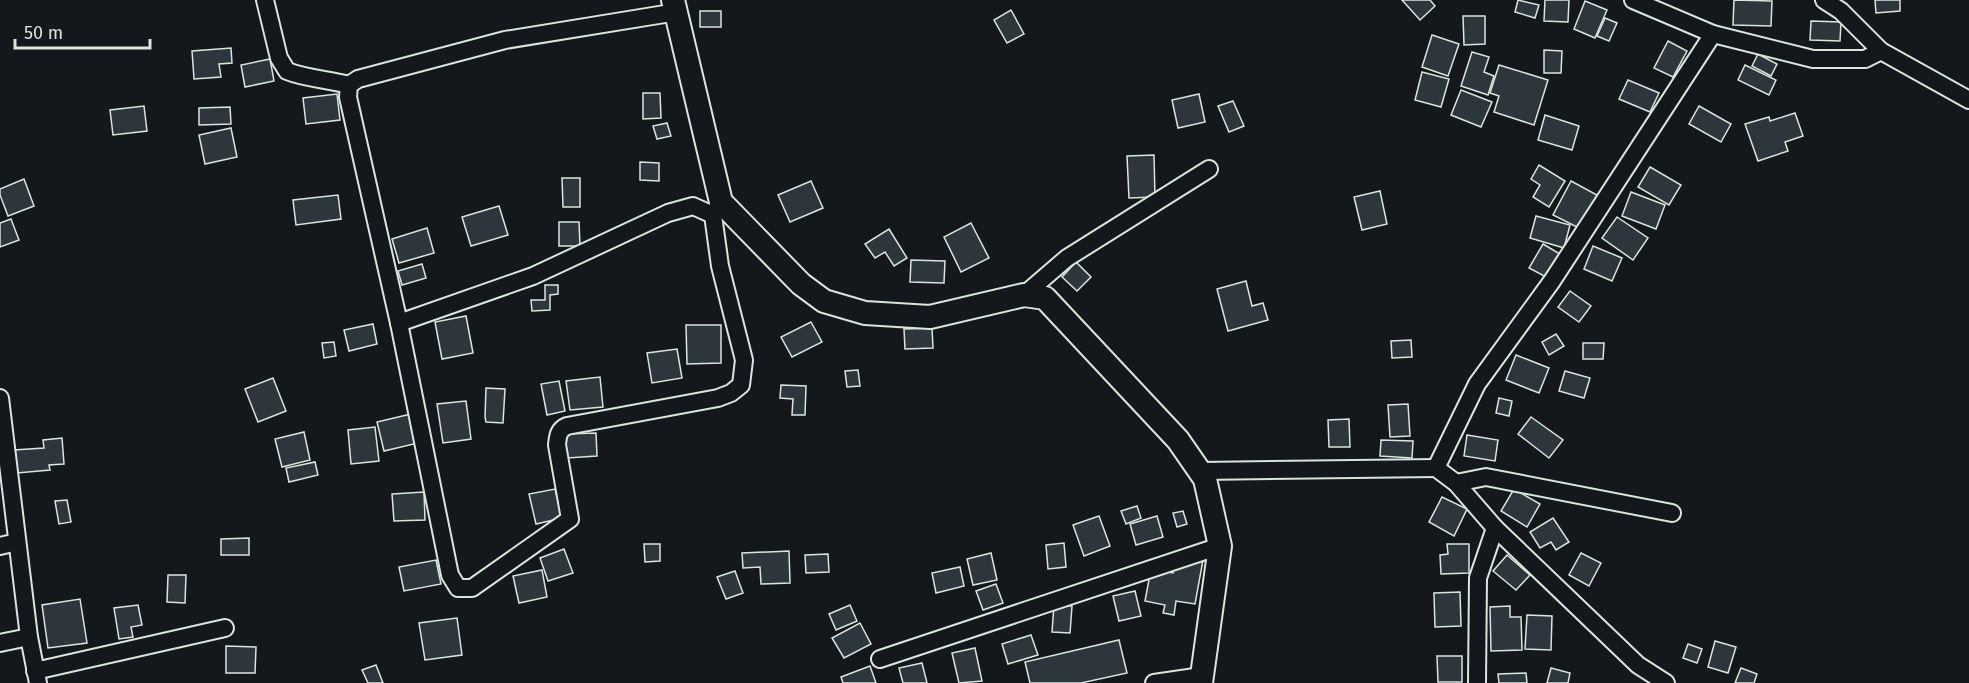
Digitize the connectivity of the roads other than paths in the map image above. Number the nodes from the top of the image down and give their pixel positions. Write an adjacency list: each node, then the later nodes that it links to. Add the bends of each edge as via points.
1 (265, 0): 7 (street, via 279,58 286,71)
2 (1633, 0): 5 (street)
3 (1824, 0): 6 (street, via 1841,11)
4 (675, 6): 7 (street, via 505,40 358,79); 10 (street)
5 (1713, 34): 6 (street, via 1813,59 1865,59); 15 (street, via 1552,281 1477,384)
6 (1881, 51): 8 (street)
7 (349, 85): 12 (street, via 348,97)
8 (1969, 100)
9 (1209, 169): 11 (street, via 1067,258)
10 (717, 208): 11 (street, via 824,301 865,313 930,317); 12 (street, via 693,206 668,213 533,276); 12 (street, via 720,266 744,360 741,385 718,398 561,429 557,446 570,519 472,588 458,588 450,574)
11 (1024, 295): 16 (street, via 1045,298 1178,440)
12 (399, 323)
13 (0, 398): 14 (street)
14 (3, 448): 20 (street)
15 (1436, 468): 16 (street); 17 (street)
16 (1200, 471): 22 (street)
17 (1456, 483): 18 (street, via 1486,477); 19 (street)
18 (1672, 513)
19 (1495, 528): 30 (street, via 1478,578); 31 (street, via 1638,665)
20 (17, 542): 21 (street); 24 (street)
21 (0, 546)
22 (1220, 546): 26 (street); 28 (street)
23 (225, 628): 27 (street)
24 (29, 637): 25 (street); 27 (street)
25 (0, 643)
26 (880, 659)
27 (37, 677)
28 (1201, 680): 29 (street)
29 (1154, 683)
30 (1477, 683)
31 (1666, 683)

